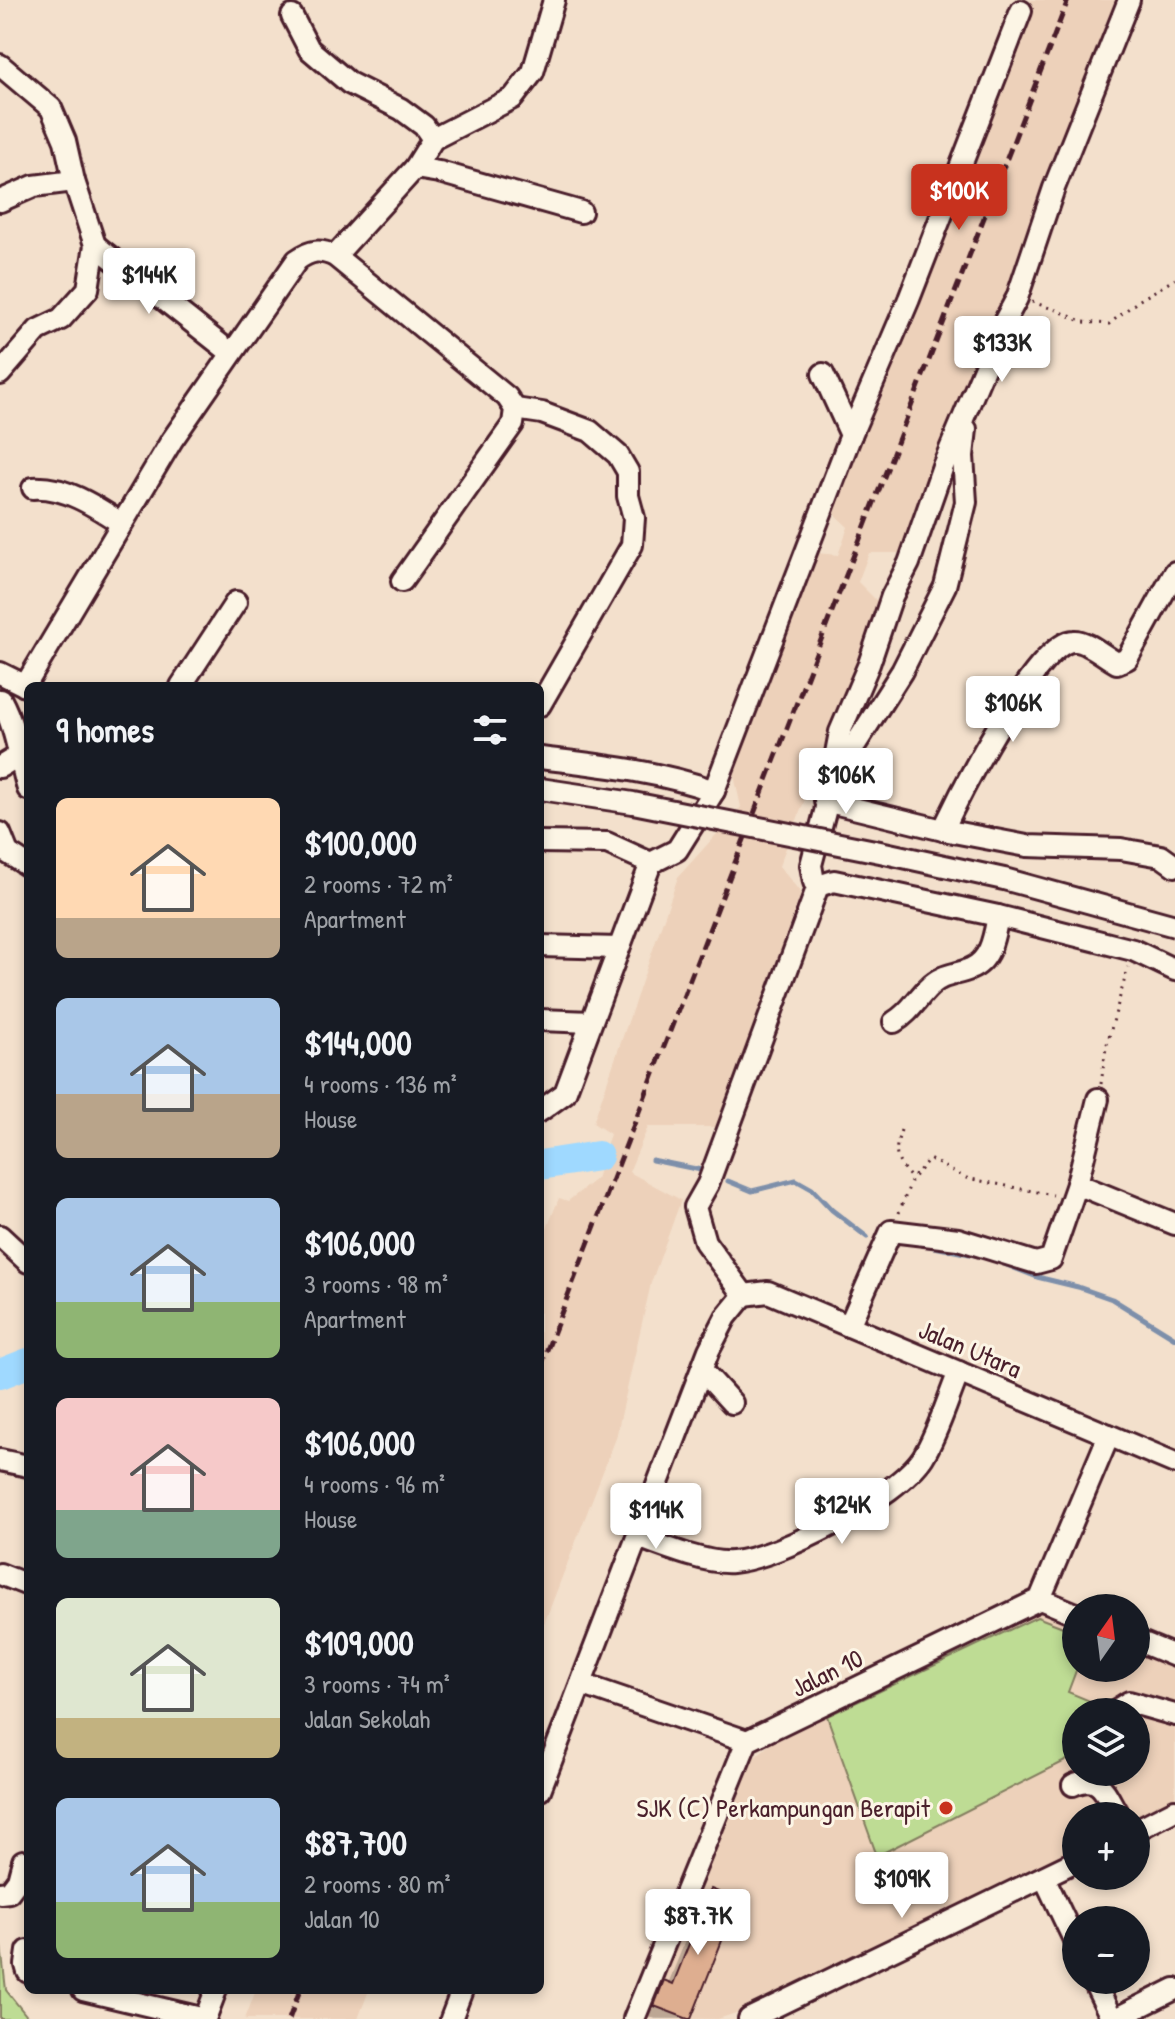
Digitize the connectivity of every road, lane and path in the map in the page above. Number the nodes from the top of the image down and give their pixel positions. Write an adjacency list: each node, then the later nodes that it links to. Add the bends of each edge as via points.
1 (554, 0): 6 (street, via 533,72 513,98)
2 (1129, 0): 14 (street, via 1054,188)
3 (1021, 11): 20 (street)
4 (292, 16): 6 (street, via 309,49 349,83 401,109)
5 (0, 65): 8 (street, via 51,108)
6 (433, 139): 7 (street)
7 (415, 168): 10 (street); 12 (street)
8 (74, 181): 9 (street, via 34,186); 11 (street)
9 (0, 201)
10 (581, 212)
11 (95, 245): 15 (street); 16 (street, via 88,289 61,319 38,330)
12 (335, 256): 15 (street, via 323,250 297,260); 18 (street)
13 (1175, 279): 14 (path, via 1109,324 1083,322)
14 (1017, 298): 19 (street)
15 (231, 353): 22 (street)
16 (0, 374)
17 (823, 374): 20 (street)
18 (515, 409): 24 (street, via 513,424); 30 (street, via 590,431 618,455 628,472 634,518 632,545)
19 (968, 411): 36 (street, via 840,732); 36 (street, via 963,456 966,502 945,586 902,671 855,745)
20 (851, 435): 39 (street)
21 (33, 488): 22 (street, via 54,489 91,503)
22 (121, 523): 27 (street)
23 (1175, 572): 41 (street, via 1127,659 1117,663 1077,640 1055,651 1008,709)
24 (402, 581)
25 (236, 602): 28 (street)
26 (0, 673): 29 (street)
27 (28, 682)
28 (184, 682)
29 (24, 685)
30 (544, 698)
31 (0, 699): 32 (street); 33 (street, via 12,720)
32 (24, 711)
33 (18, 756): 35 (street); 37 (street)
34 (544, 758): 39 (street)
35 (0, 767)
36 (833, 769): 40 (street)
37 (24, 775)
38 (544, 790): 50 (street, bridge, via 880,852)
39 (714, 791): 45 (street, via 677,850)
40 (825, 801): 41 (street); 48 (street, via 811,865)
41 (943, 830): 47 (street, via 1027,846 1148,853)
42 (0, 833): 44 (street)
43 (544, 842): 45 (street, via 607,843)
44 (4, 852): 46 (street)
45 (651, 863): 52 (street)
46 (24, 864)
47 (1175, 866)
48 (818, 886): 49 (street, via 834,881); 67 (street, via 695,1207 705,1242)
49 (998, 916): 53 (street); 57 (street, via 992,946 982,961 930,985)
50 (1175, 926)
51 (544, 946): 52 (street)
52 (619, 948): 56 (street)
53 (1133, 950): 54 (street); 58 (path)
54 (1175, 970)
55 (544, 1020): 56 (street)
56 (591, 1022): 59 (street, via 565,1093)
57 (894, 1022)
58 (1098, 1099): 62 (street)
59 (544, 1108)
60 (901, 1130): 61 (path, via 894,1150)
61 (912, 1179): 62 (path, via 929,1159 966,1178); 64 (path)
62 (1074, 1192): 63 (street); 64 (street, via 1051,1259 1036,1263 958,1239)
63 (1175, 1224)
64 (891, 1231): 68 (street)
65 (0, 1236): 66 (street)
66 (24, 1258)
67 (744, 1295): 68 (street, Jalan Utara, via 768,1292); 69 (street, via 726,1317)
68 (849, 1326): 70 (street, Jalan Utara)
69 (702, 1370): 71 (street); 76 (street)
70 (959, 1372): 72 (street, Jalan Utara); 76 (street, via 923,1456 910,1473 825,1530 731,1563)
71 (732, 1403)
72 (1109, 1435): 74 (street, Jalan Utara); 79 (street)
73 (0, 1460): 75 (street)
74 (1175, 1463)
75 (24, 1465)
76 (638, 1537): 83 (street)
77 (0, 1574): 78 (street)
78 (24, 1583)
79 (1040, 1599): 80 (street); 86 (street, Jalan 10)
80 (1062, 1608)
81 (1150, 1646): 82 (street)
82 (1175, 1656)
83 (581, 1684): 86 (street); 87 (street)
84 (1150, 1708): 85 (street)
85 (1175, 1715)
86 (747, 1741): 102 (street)
87 (544, 1780)
88 (1175, 1810): 89 (street)
89 (1150, 1823)
90 (23, 1861): 93 (street, via 18,1880 9,1892)
91 (1062, 1868): 92 (street)
92 (1044, 1877): 94 (street); 103 (street)
93 (0, 1893)
94 (1062, 1915)
95 (1175, 1989): 104 (street)
96 (100, 1994): 100 (street)
97 (214, 1994): 100 (street)
98 (460, 1994): 101 (street)
99 (1101, 1994): 104 (street)
100 (205, 2019)
101 (451, 2019)
102 (634, 2019)
103 (749, 2019)
104 (1114, 2019)

